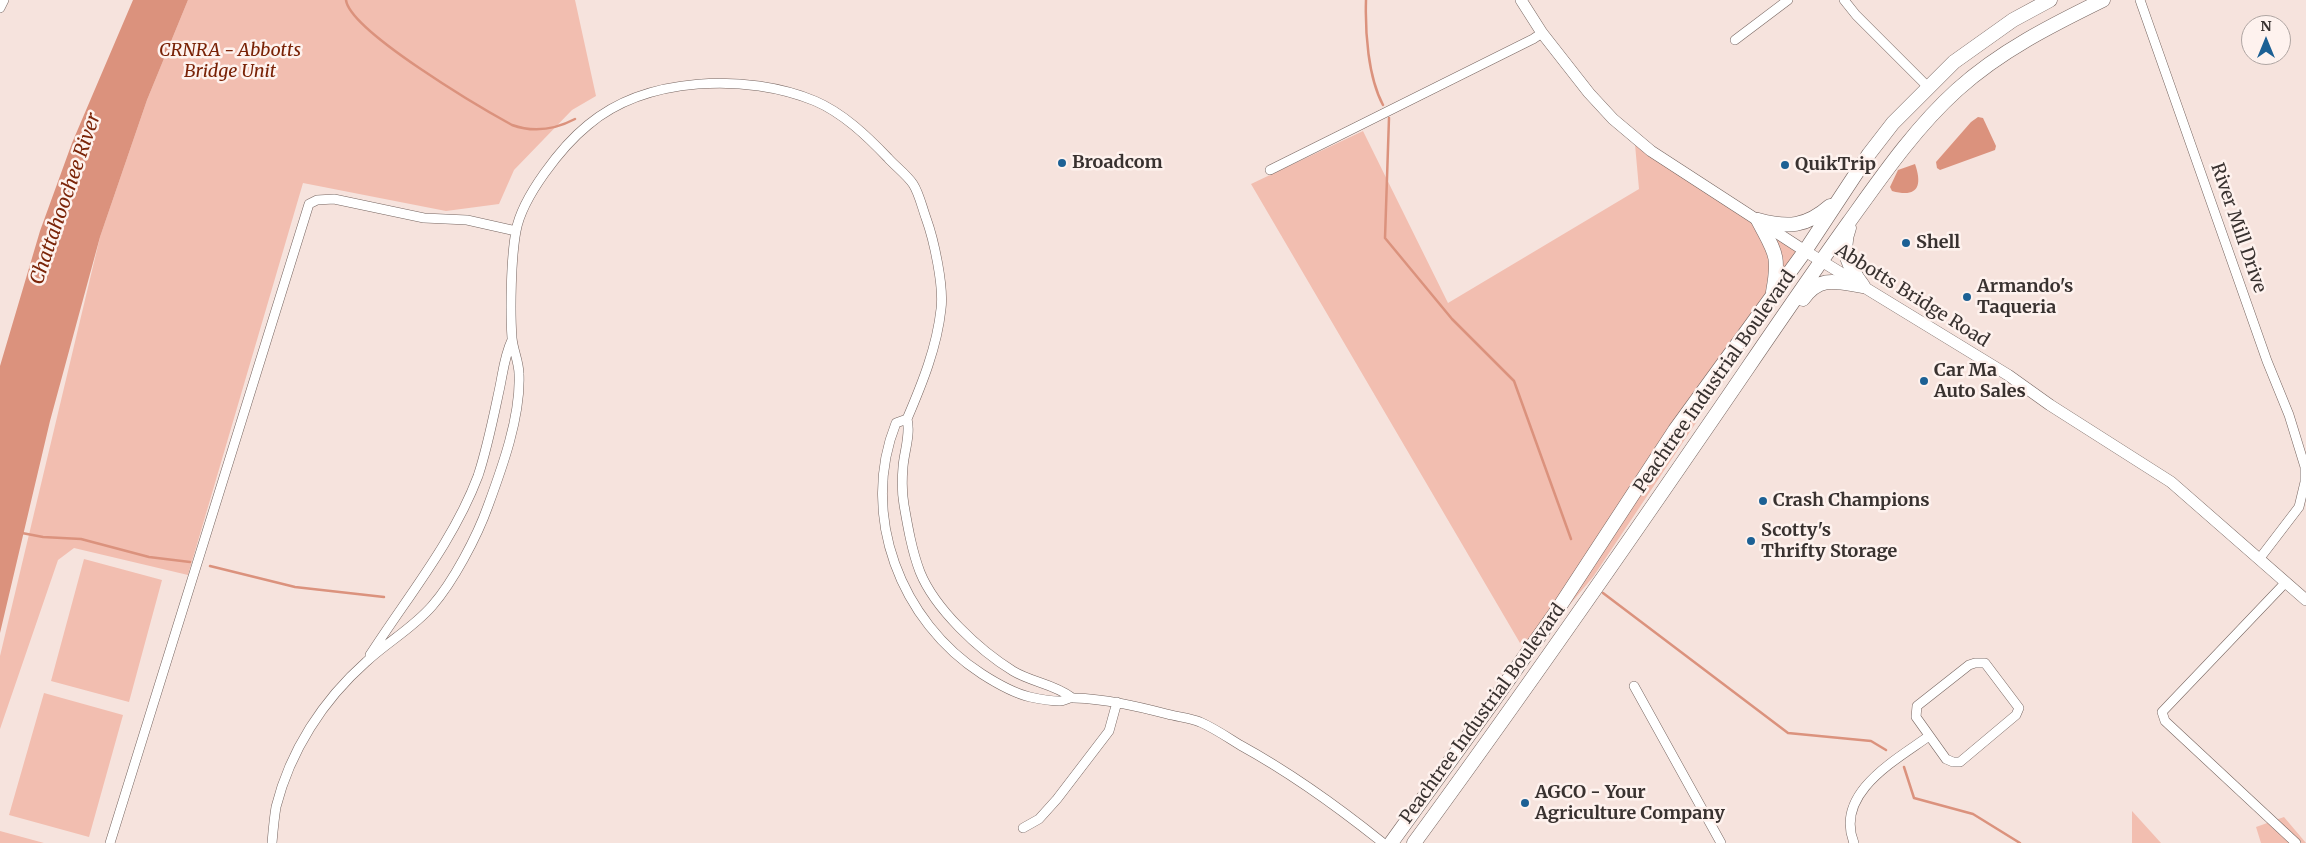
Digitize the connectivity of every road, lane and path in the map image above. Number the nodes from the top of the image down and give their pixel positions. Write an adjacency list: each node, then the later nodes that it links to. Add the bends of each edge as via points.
1 (4, 0): 8 (street)
2 (1522, 0): 9 (main road, Abbotts Bridge Road)
3 (1844, 0): 11 (street)
4 (2050, 0): 11 (highway, Peachtree Industrial Boulevard, via 1987,38 1954,62)
5 (2103, 0): 14 (highway, Peachtree Industrial Boulevard, via 2035,34 1957,90 1911,138)
6 (2140, 0): 24 (street, River Mill Drive)
7 (1784, 1): 10 (street)
8 (0, 8)
9 (1542, 33): 12 (street); 15 (main road, Abbotts Bridge Road, via 1613,118 1658,156)
10 (1735, 40)
11 (1928, 87): 13 (highway, Peachtree Industrial Boulevard, via 1887,130)
12 (1270, 170)
13 (1842, 196): 15 (highway, via 1818,217 1800,224 1778,225); 17 (highway, Peachtree Industrial Boulevard)
14 (1854, 215): 18 (highway, Peachtree Industrial Boulevard); 19 (highway, via 1844,246 1848,265)
15 (1758, 220): 17 (main road, Abbotts Bridge Road); 20 (highway, via 1775,251 1777,267)
16 (516, 231): 22 (street); 23 (street, via 521,215 562,149 590,123 610,110 684,85 710,82 758,86 816,102 861,131 913,184 934,240 941,311 925,379); 34 (street, via 467,220 424,218 334,199 309,204)
17 (1805, 251): 18 (main road, Abbotts Bridge Road); 20 (highway, Peachtree Industrial Boulevard)
18 (1821, 261): 19 (main road, Abbotts Bridge Road); 21 (highway, Peachtree Industrial Boulevard)
19 (1863, 286): 21 (highway, via 1834,281 1821,283 1810,289 1797,307); 25 (main road, Abbotts Bridge Road, via 2008,375 2171,482)
20 (1772, 296): 37 (highway, Peachtree Industrial Boulevard, via 1675,430 1542,631)
21 (1780, 320): 38 (highway, Peachtree Industrial Boulevard, via 1522,695)
22 (512, 340): 28 (street, via 505,355 500,389 478,476 463,509 445,546); 28 (street, via 519,374 509,445 479,528 447,586 430,608)
23 (906, 419): 30 (street, via 909,427 902,468 904,502 921,573 946,613 970,638 1012,670 1064,691); 30 (street, via 896,423 892,435 884,467 882,496 893,562 912,600 933,632 965,663 997,684 1028,697 1061,701)
24 (2306, 467): 25 (street, via 2299,508)
25 (2260, 558): 26 (main road, Abbotts Bridge Road)
26 (2286, 582): 27 (main road, Abbotts Bridge Road); 41 (street, via 2162,712 2165,721)
27 (2306, 600)
28 (364, 663): 35 (street, via 331,698 305,735 276,808)
29 (1634, 686): 39 (street)
30 (1071, 697): 31 (street)
31 (1117, 702): 33 (street, via 1109,730 1057,799 1039,819); 36 (street, via 1200,722 1285,770)
32 (1929, 736): 32 (street, via 1946,759 1960,762 2016,715 2019,708 1985,663 1975,663 1918,706 1916,717); 40 (street, via 1866,783 1851,813)
33 (1023, 828)
34 (110, 843)
35 (272, 843)
36 (1383, 843)
37 (1391, 843)
38 (1414, 843)
39 (1721, 843)
40 (1854, 843)
41 (2296, 843)

